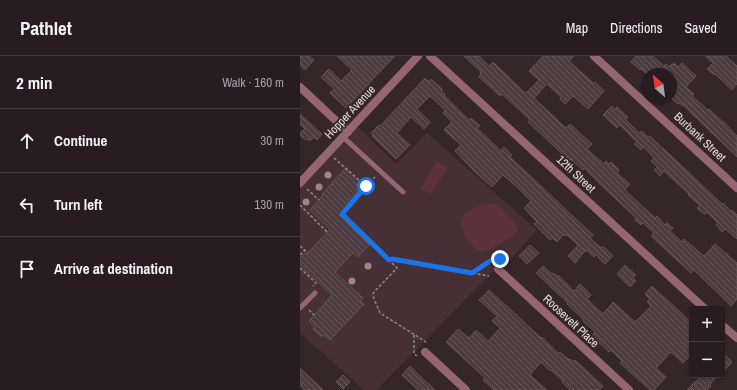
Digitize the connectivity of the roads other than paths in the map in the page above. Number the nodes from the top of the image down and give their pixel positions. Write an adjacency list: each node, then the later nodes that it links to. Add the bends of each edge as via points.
1 (418, 56): 5 (street, Hopper Avenue)
2 (430, 56): 11 (street, 12th Street)
3 (594, 56): 7 (street, Burbank Street)
4 (300, 87): 5 (street)
5 (345, 134): 6 (street, Hopper Avenue); 8 (lane)
6 (303, 186)
7 (737, 188)
8 (403, 192)
9 (498, 269): 17 (street, Roosevelt Place)
10 (314, 293): 12 (lane)
11 (702, 306)
12 (300, 308)
13 (725, 327): 14 (street)
14 (737, 338)
15 (421, 355): 16 (street)
16 (466, 390)
17 (629, 390)

